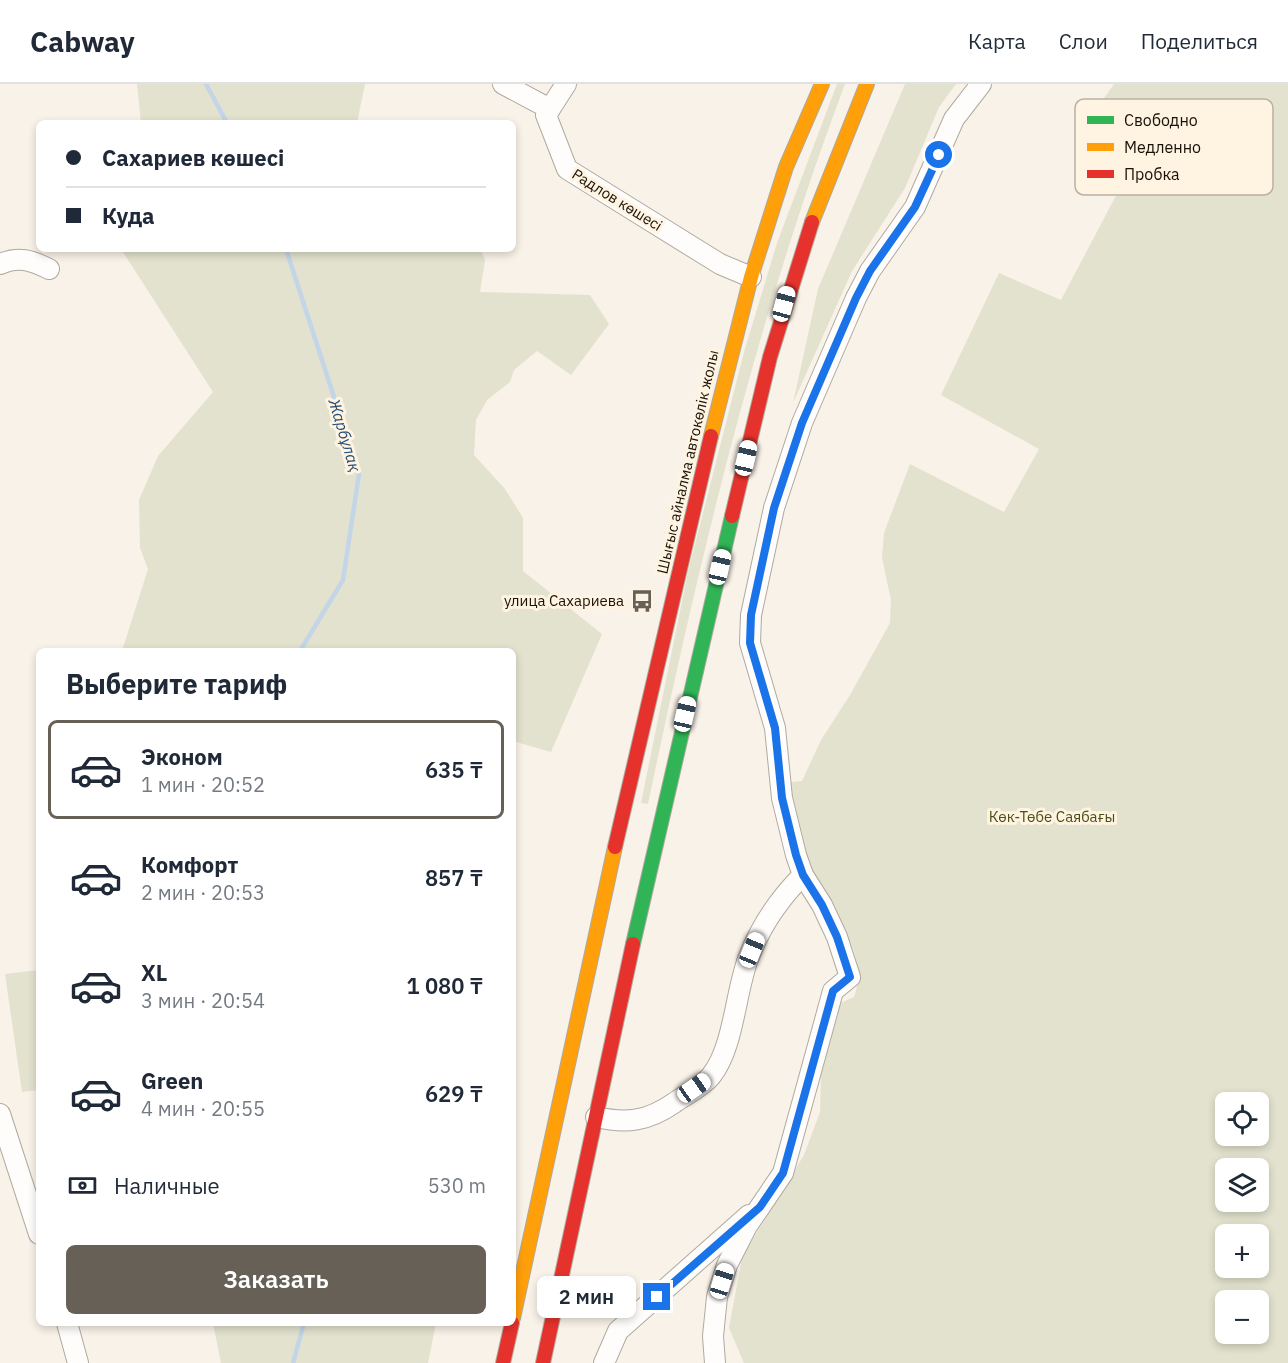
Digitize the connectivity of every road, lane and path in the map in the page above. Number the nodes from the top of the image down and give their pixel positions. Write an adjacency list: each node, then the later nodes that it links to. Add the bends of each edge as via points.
1 (503, 84): 6 (street)
2 (566, 84): 6 (street)
3 (822, 84): 9 (main road, Шығыс айналма автокөлік жолы, via 786,167)
4 (867, 84): 12 (main road, via 826,179 789,286 770,357 666,796)
5 (981, 84): 10 (street, via 954,120 915,207 856,298 802,423 774,508 757,580 750,643 768,698 782,798)
6 (550, 109): 9 (street, Радлов көшесі, via 546,115 567,169 720,264)
7 (0, 264): 8 (street, via 30,259)
8 (49, 269)
9 (751, 277): 15 (main road, Шығыс айналма автокөлік жолы, via 606,890)
10 (803, 875): 12 (street, via 783,895 757,938 720,1061 710,1077 648,1118 634,1122); 13 (street, via 827,915 850,977 833,991 783,1173)
11 (0, 1114): 14 (street)
12 (596, 1117): 20 (main road)
13 (760, 1207): 21 (street, via 618,1331); 22 (street, via 727,1265 717,1297)
14 (36, 1225)
15 (516, 1304)
16 (68, 1326): 18 (street)
17 (511, 1326): 19 (main road)
18 (78, 1363)
19 (503, 1363)
20 (543, 1363)
21 (604, 1363)
22 (715, 1363)

